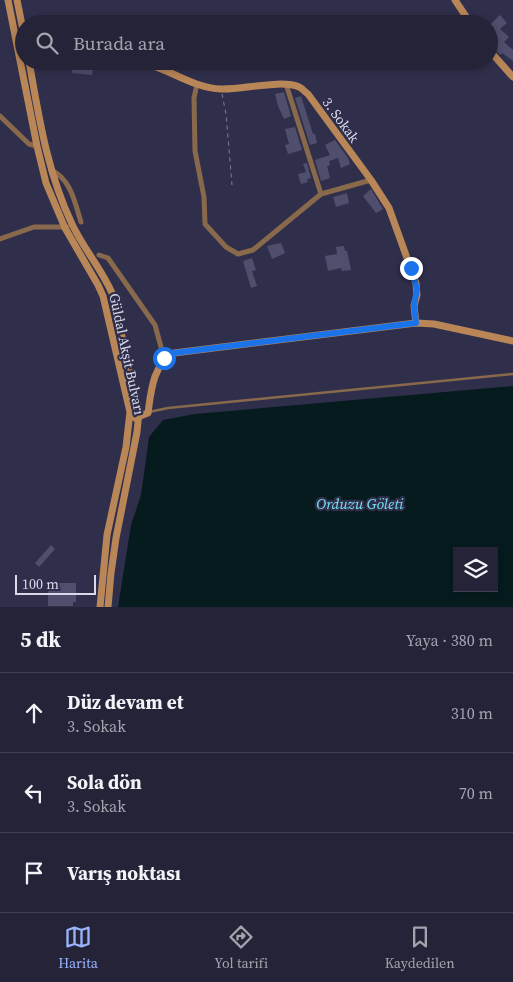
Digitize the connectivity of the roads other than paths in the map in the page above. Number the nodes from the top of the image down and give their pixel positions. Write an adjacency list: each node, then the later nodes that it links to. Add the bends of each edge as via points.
1 (2, 0): 4 (main road)
2 (17, 0): 6 (main road)
3 (455, 0): 7 (main road)
4 (9, 3): 5 (main road); 8 (main road, Güldal Akşit Bulvarı)
5 (16, 15)
6 (20, 15)
7 (466, 15)
8 (15, 34)
9 (498, 60): 13 (main road)
10 (22, 70): 17 (main road, Güldal Akşit Bulvarı)
11 (31, 70): 18 (main road, Güldal Akşit Bulvarı)
12 (165, 70): 14 (main road, 3. Sokak)
13 (513, 77)
14 (197, 84): 15 (main road, 3. Sokak, via 220,89); 20 (street, via 194,98 195,151 204,197 205,224 226,247 238,254 253,250)
15 (286, 84): 19 (main road, 3. Sokak, via 299,87 308,94); 20 (street)
16 (0, 116): 17 (street, via 29,144)
17 (37, 146): 23 (main road, Güldal Akşit Bulvarı, via 46,183)
18 (51, 170): 21 (street, via 64,178); 22 (main road, Güldal Akşit Bulvarı)
19 (371, 180): 20 (street); 26 (main road, 3. Sokak, via 389,208 415,278)
20 (321, 194)
21 (81, 222)
22 (72, 225): 23 (street); 31 (main road, Güldal Akşit Bulvarı, via 112,293)
23 (65, 228): 24 (street, via 34,227); 32 (main road, Güldal Akşit Bulvarı, via 103,296)
24 (0, 239)
25 (99, 255): 28 (street, via 108,258 155,325)
26 (416, 323): 27 (main road); 28 (main road, via 174,353)
27 (513, 341)
28 (164, 358): 30 (main road, via 154,380)
29 (513, 374): 30 (lane, via 168,408)
30 (148, 413): 31 (main road)
31 (139, 417): 32 (main road); 34 (main road, Güldal Akşit Bulvarı, via 115,547)
32 (130, 419): 33 (main road, Güldal Akşit Bulvarı, via 107,535)
33 (100, 607)
34 (108, 607)

